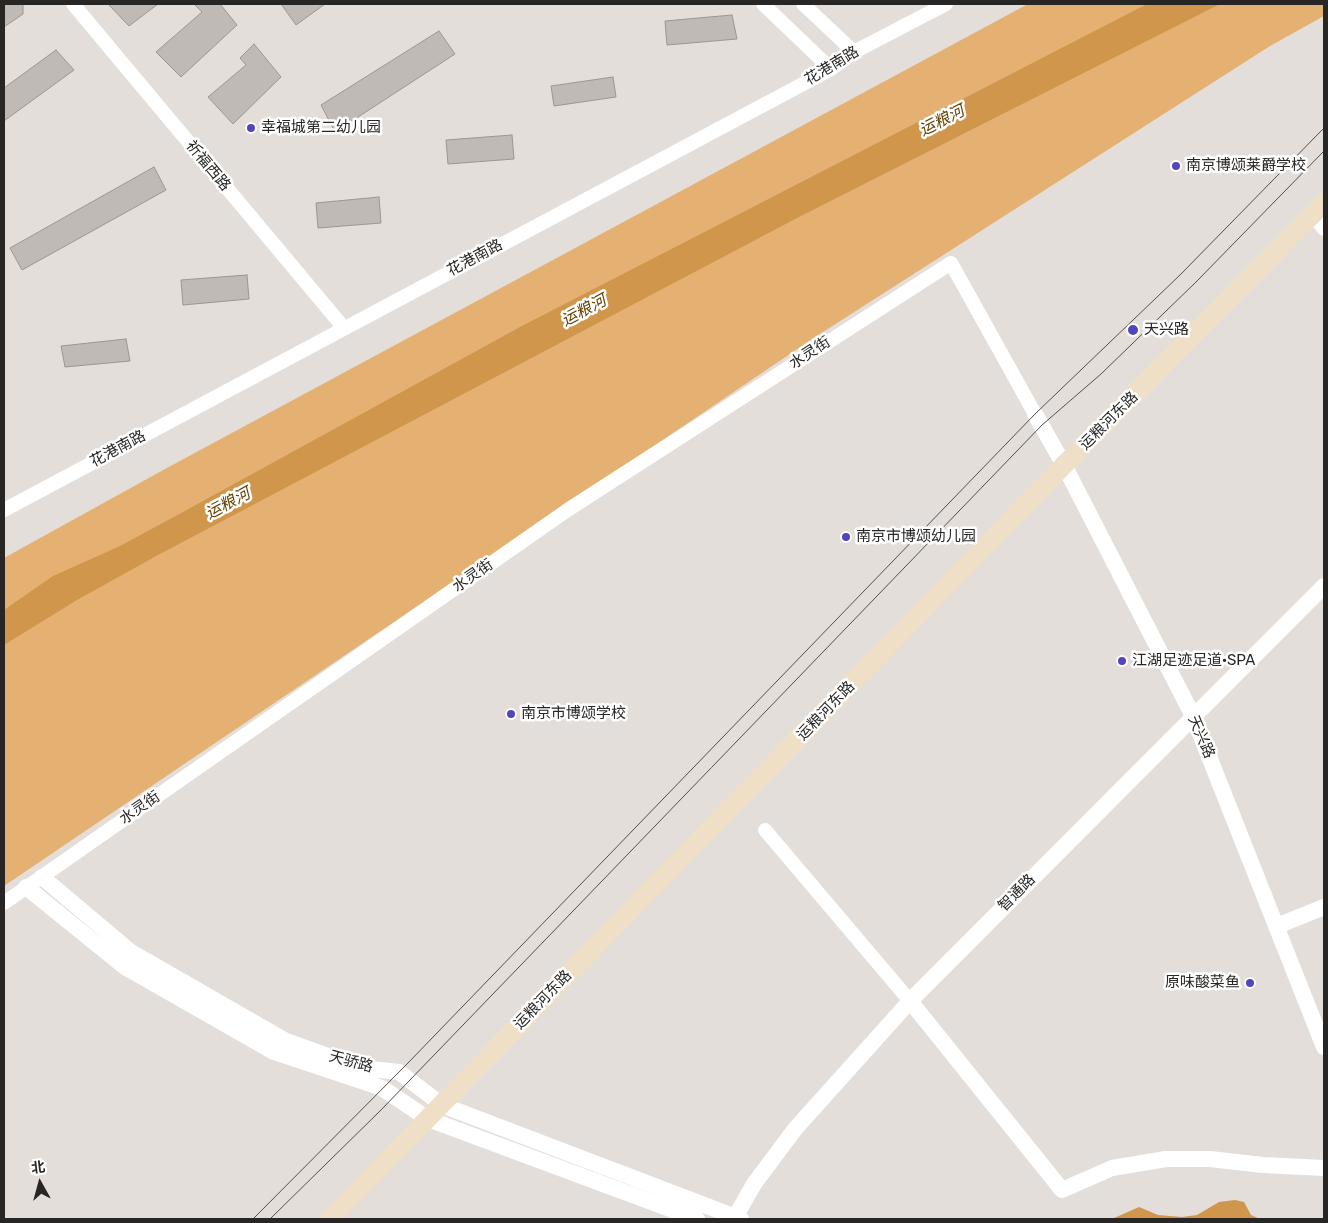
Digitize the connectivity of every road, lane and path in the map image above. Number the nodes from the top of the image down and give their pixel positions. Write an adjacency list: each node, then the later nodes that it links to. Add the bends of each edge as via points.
1 (72, 4): 8 (street, 祈福西路)
2 (763, 4): 6 (street)
3 (803, 4): 5 (street)
4 (946, 4): 5 (street, 花港南路)
5 (854, 52): 6 (street, 花港南路)
6 (830, 69): 8 (street, 花港南路)
7 (1320, 216): 10 (main road, 运粮河东路)
8 (344, 328): 11 (street, 花港南路)
9 (1035, 414): 10 (street, 天兴路); 15 (street, 水灵街, via 951,263 569,509)
10 (1064, 465): 13 (street, 天兴路); 22 (main road, 运粮河东路)
11 (4, 510)
12 (1324, 586): 13 (street, 智通路)
13 (1193, 716): 19 (street, 天兴路); 20 (street, 智通路)
14 (765, 830): 20 (street)
15 (42, 877): 16 (street, 水灵街); 22 (street, 天骄路, via 131,952 284,1040 361,1068 399,1072)
16 (26, 888): 17 (street, 水灵街); 23 (street, 天骄路, via 125,967 274,1052 382,1088)
17 (4, 903)
18 (1324, 907): 19 (street)
19 (1277, 926): 21 (street, 天兴路)
20 (910, 1001): 24 (street, via 1062,1190 1112,1168 1166,1159 1210,1159 1263,1166); 25 (street, 智通路, via 795,1129 754,1184)
21 (1324, 1047)
22 (442, 1105): 23 (main road, 运粮河东路); 25 (street, 天骄路)
23 (428, 1119): 26 (main road, 运粮河东路); 27 (street, 天骄路)
24 (1324, 1168)
25 (736, 1218)
26 (330, 1219)
27 (697, 1219)

